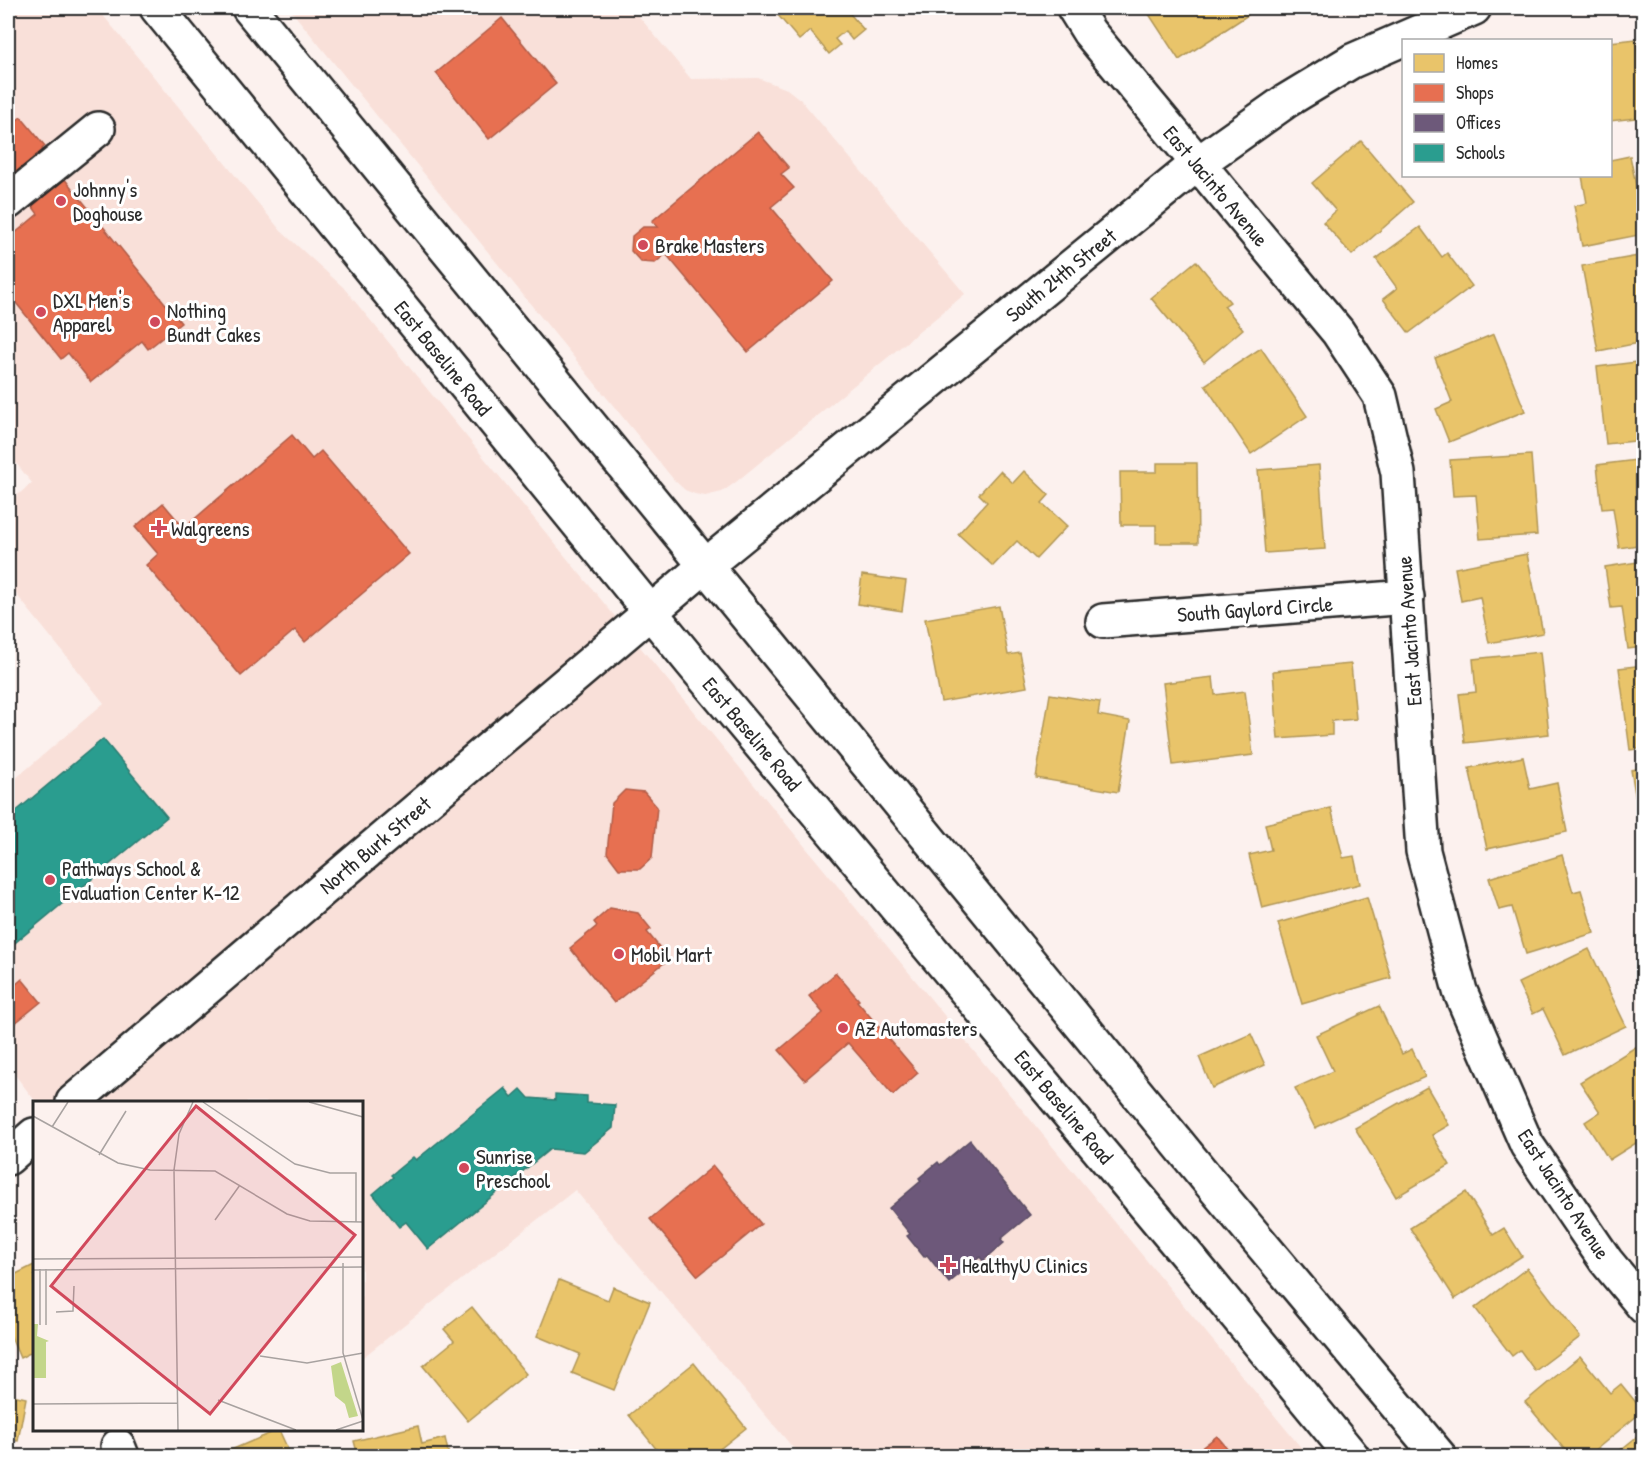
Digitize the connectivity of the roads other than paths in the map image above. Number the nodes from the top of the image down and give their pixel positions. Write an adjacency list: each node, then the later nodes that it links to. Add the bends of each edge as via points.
1 (157, 8): 13 (main road, East Baseline Road)
2 (249, 8): 10 (main road)
3 (1074, 8): 8 (main road, East Jacinto Avenue, via 1089,32)
4 (1474, 8): 6 (main road, South 24th Street)
5 (1402, 39): 8 (main road, South 24th Street, via 1352,61 1286,101)
6 (1403, 39)
7 (98, 129): 9 (main road)
8 (1197, 164): 10 (main road, South 24th Street); 12 (main road, East Jacinto Avenue, via 1338,332 1380,396 1398,473)
9 (8, 202)
10 (705, 566): 11 (main road, South 24th Street); 20 (main road)
11 (679, 589): 13 (main road, North Burk Street)
12 (1407, 597): 14 (main road, South Gaylord Circle); 18 (main road, East Jacinto Avenue, via 1423,851 1460,991 1527,1145 1606,1261)
13 (652, 612): 15 (main road, North Burk Street); 19 (main road, East Baseline Road)
14 (1103, 621)
15 (74, 1101)
16 (33, 1136): 17 (main road)
17 (8, 1158)
18 (1644, 1307)
19 (1352, 1456)
20 (1438, 1456)

